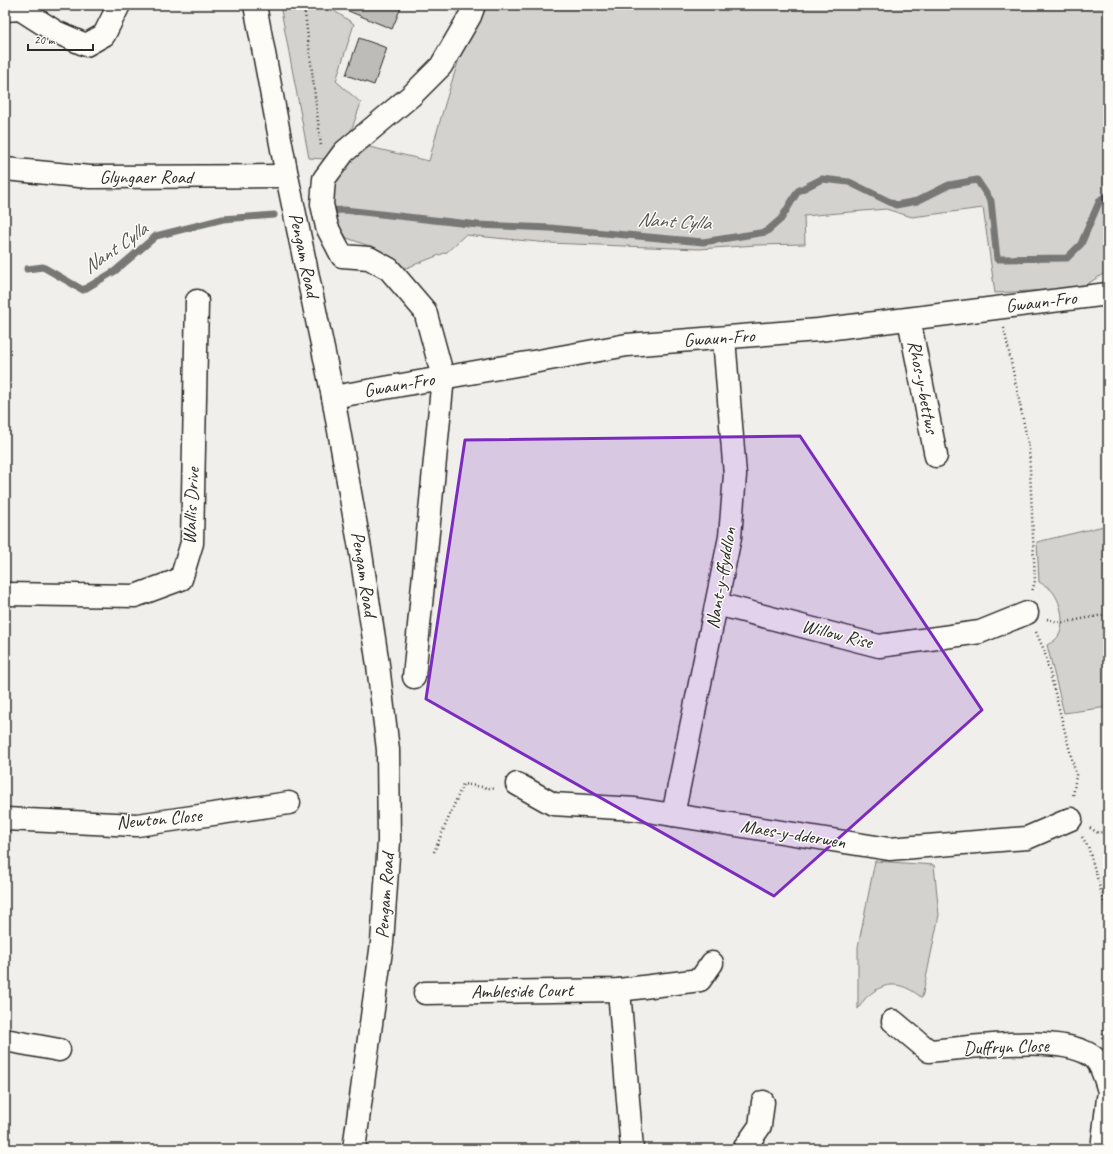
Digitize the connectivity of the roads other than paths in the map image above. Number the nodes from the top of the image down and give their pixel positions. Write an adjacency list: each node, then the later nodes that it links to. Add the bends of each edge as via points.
1 (119, 5): 4 (street, via 104,35 86,45 56,32 20,9)
2 (255, 5): 6 (street, Pengam Road)
3 (474, 5): 11 (street, via 441,66 412,95 344,152 324,179 322,204 327,228 342,256 369,258 389,269 425,311)
4 (5, 10)
5 (5, 170): 6 (street, Glyngaer Road, via 90,177)
6 (287, 176): 12 (street, Pengam Road)
7 (1108, 294): 9 (street, Gwaun-Fro)
8 (197, 301): 14 (street, Wallis Drive, via 192,543 180,579 135,596)
9 (909, 319): 10 (street, Gwaun-Fro); 13 (street, Rhos-y-bettws)
10 (724, 338): 11 (street, Gwaun-Fro, via 627,345); 15 (street, Nant-y-ffyddlon, via 735,475 730,537)
11 (443, 377): 12 (street, Gwaun-Fro); 17 (street)
12 (333, 397): 32 (street, Pengam Road, via 368,599 388,750 389,841 382,943)
13 (936, 456)
14 (5, 594)
15 (717, 604): 16 (street, Willow Rise, via 879,646 980,632); 20 (street, Nant-y-ffyddlon)
16 (1027, 613)
17 (414, 677)
18 (517, 784): 20 (street, Maes-y-dderwen, via 553,804 635,809)
19 (288, 803): 22 (street, Newton Close, via 137,825)
20 (672, 815): 21 (street, Maes-y-dderwen, via 889,849 1027,838)
21 (1071, 818)
22 (5, 819)
23 (712, 963): 24 (street, Ambleside Court, via 700,980)
24 (619, 990): 25 (street, Ambleside Court); 33 (street)
25 (425, 993)
26 (893, 1021): 29 (street, Duffryn Close, via 929,1051 1028,1043 1072,1046 1093,1056 1104,1072)
27 (5, 1040): 28 (street)
28 (59, 1050)
29 (1108, 1088)
30 (1108, 1098): 35 (street)
31 (763, 1102): 34 (street, via 760,1126)
32 (354, 1149)
33 (632, 1149)
34 (744, 1149)
35 (1102, 1149)

